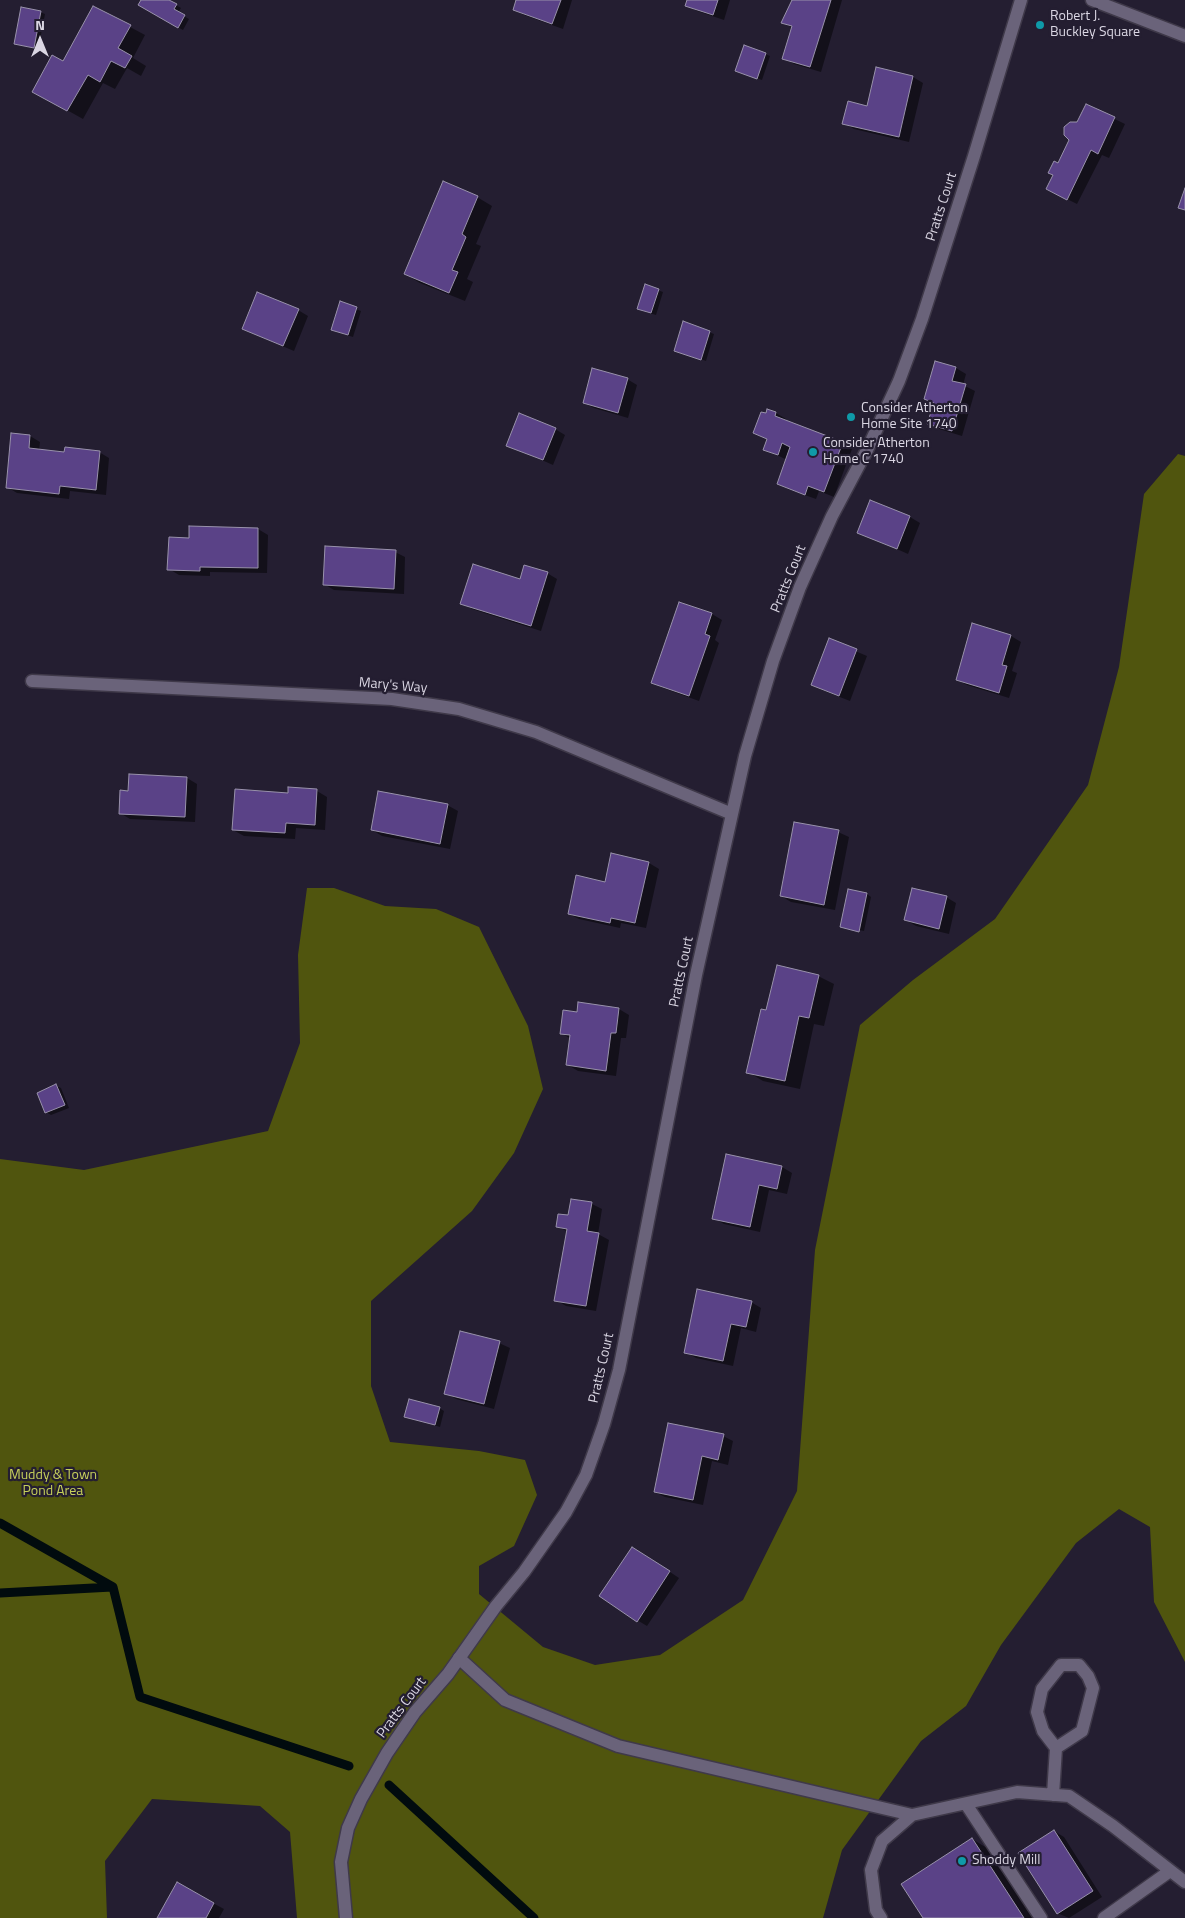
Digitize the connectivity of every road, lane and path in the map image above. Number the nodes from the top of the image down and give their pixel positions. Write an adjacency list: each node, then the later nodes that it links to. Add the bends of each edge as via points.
1 (1021, 0): 5 (street, Pratts Court, via 922,319 899,381 800,587 773,661)
2 (1092, 0): 3 (street)
3 (1185, 36)
4 (32, 681): 5 (street, Mary's Way, via 392,699 459,709 536,732)
5 (732, 814): 6 (street, Pratts Court, via 696,975 619,1370 604,1424 586,1475 566,1512)
6 (459, 1658): 10 (street, via 505,1700 618,1746); 13 (street, Pratts Court, via 387,1753 348,1828 341,1862)
7 (1056, 1748): 7 (street, via 1043,1731 1037,1712 1042,1689 1062,1665 1079,1665 1093,1688 1082,1731); 8 (street)
8 (1053, 1795): 9 (street, via 1017,1792); 11 (street, via 1069,1796)
9 (966, 1804): 10 (street); 15 (street)
10 (912, 1815): 14 (street, via 882,1841 871,1870 876,1910)
11 (1170, 1871): 12 (street); 16 (street)
12 (1185, 1882)
13 (346, 1918)
14 (881, 1918)
15 (1041, 1918)
16 (1104, 1918)

